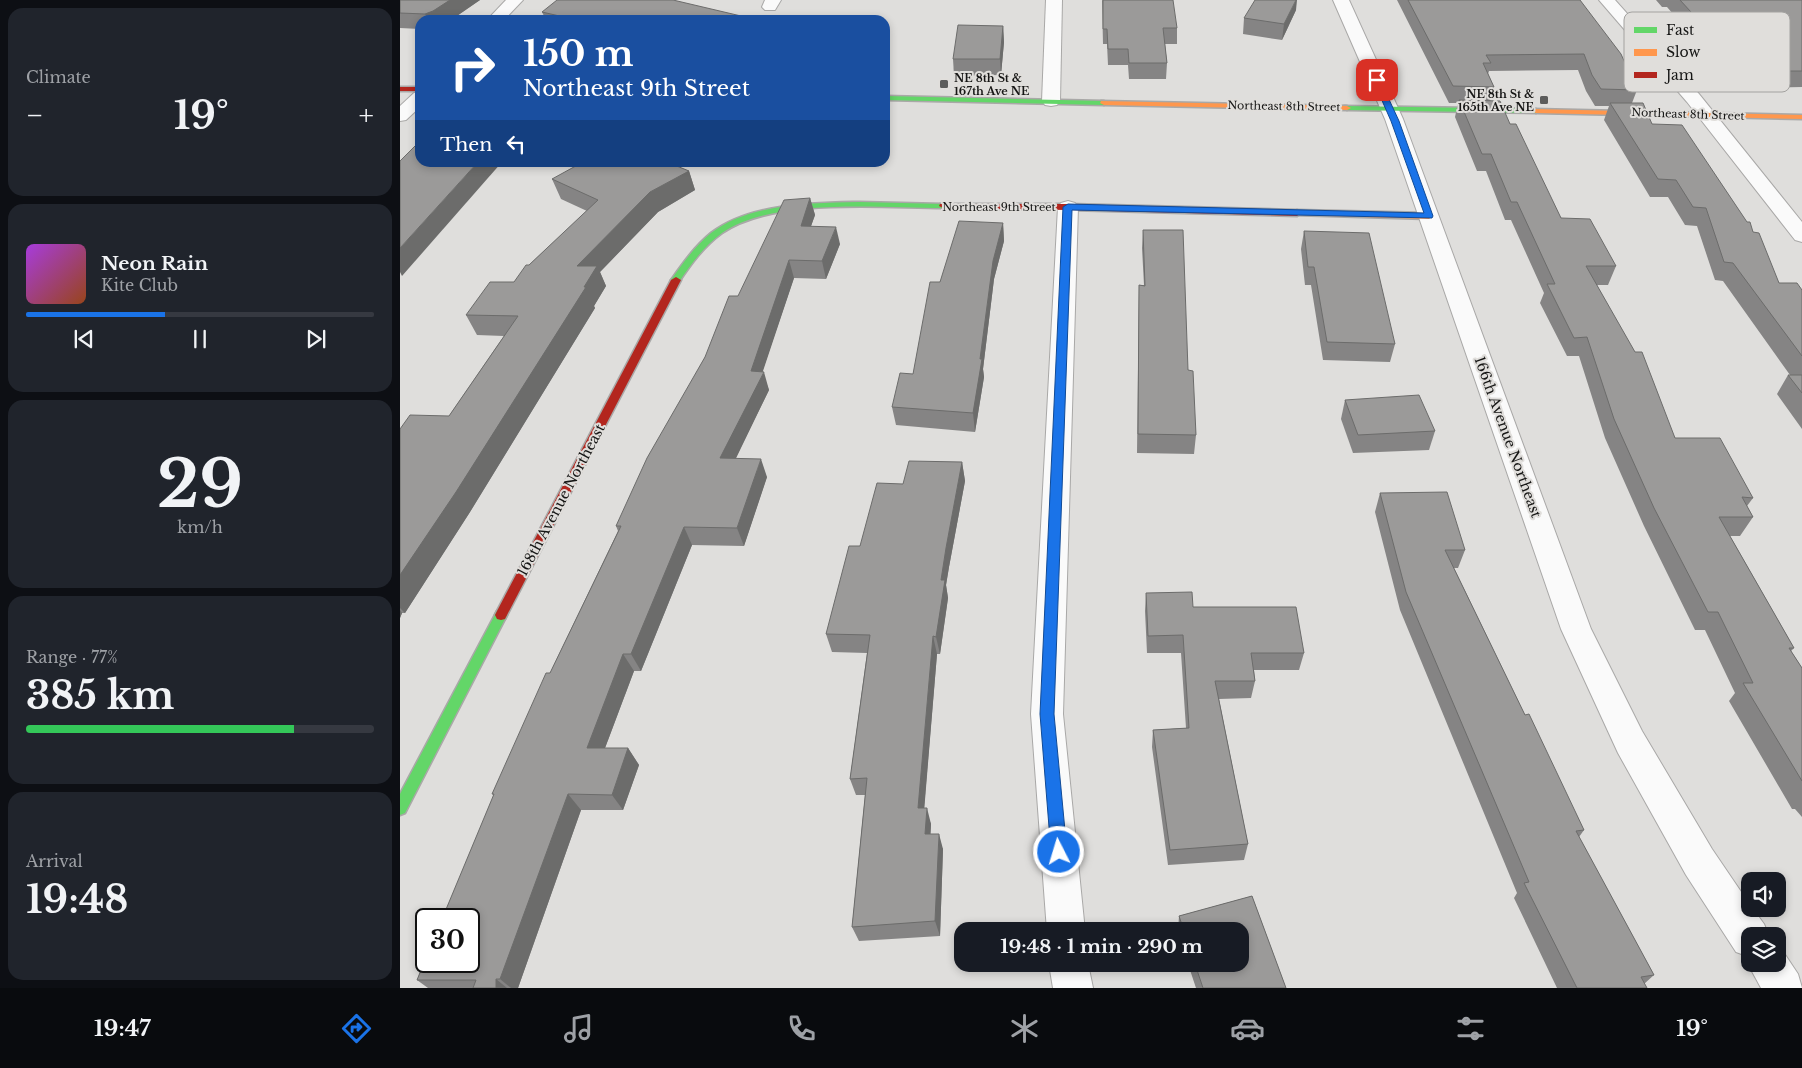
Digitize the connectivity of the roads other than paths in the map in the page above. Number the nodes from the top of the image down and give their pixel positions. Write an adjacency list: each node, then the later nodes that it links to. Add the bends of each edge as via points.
1 (514, 0): 5 (street)
2 (1054, 0): 11 (street)
3 (1341, 0): 13 (street, 166th Avenue Northeast)
4 (1607, 0): 6 (street)
5 (500, 15)
6 (1624, 20)
7 (400, 89): 8 (street)
8 (415, 89)
9 (1687, 92): 14 (street)
10 (890, 98): 11 (street, Northeast 8th Street)
11 (1051, 101): 13 (street, Northeast 8th Street)
12 (415, 102): 15 (street)
13 (1389, 108): 14 (street, Northeast 8th Street); 19 (street, 166th Avenue Northeast)
14 (1707, 115): 16 (street, Northeast 8th Street); 20 (street)
15 (400, 116)
16 (1802, 117)
17 (1068, 207): 18 (street, Northeast 9th Street, via 830,206); 19 (street, Northeast 9th Street); 22 (street, via 1047,714)
18 (749, 216): 21 (street, 168th Avenue Northeast, via 720,230 695,251 674,283)
19 (1429, 216): 23 (street, 166th Avenue Northeast, via 1576,629 1630,742 1699,862)
20 (1802, 236)
21 (400, 808)
22 (1065, 922)
23 (1743, 927)
24 (1070, 972): 26 (street)
25 (1773, 972): 27 (street)
26 (1073, 988)
27 (1784, 988)

